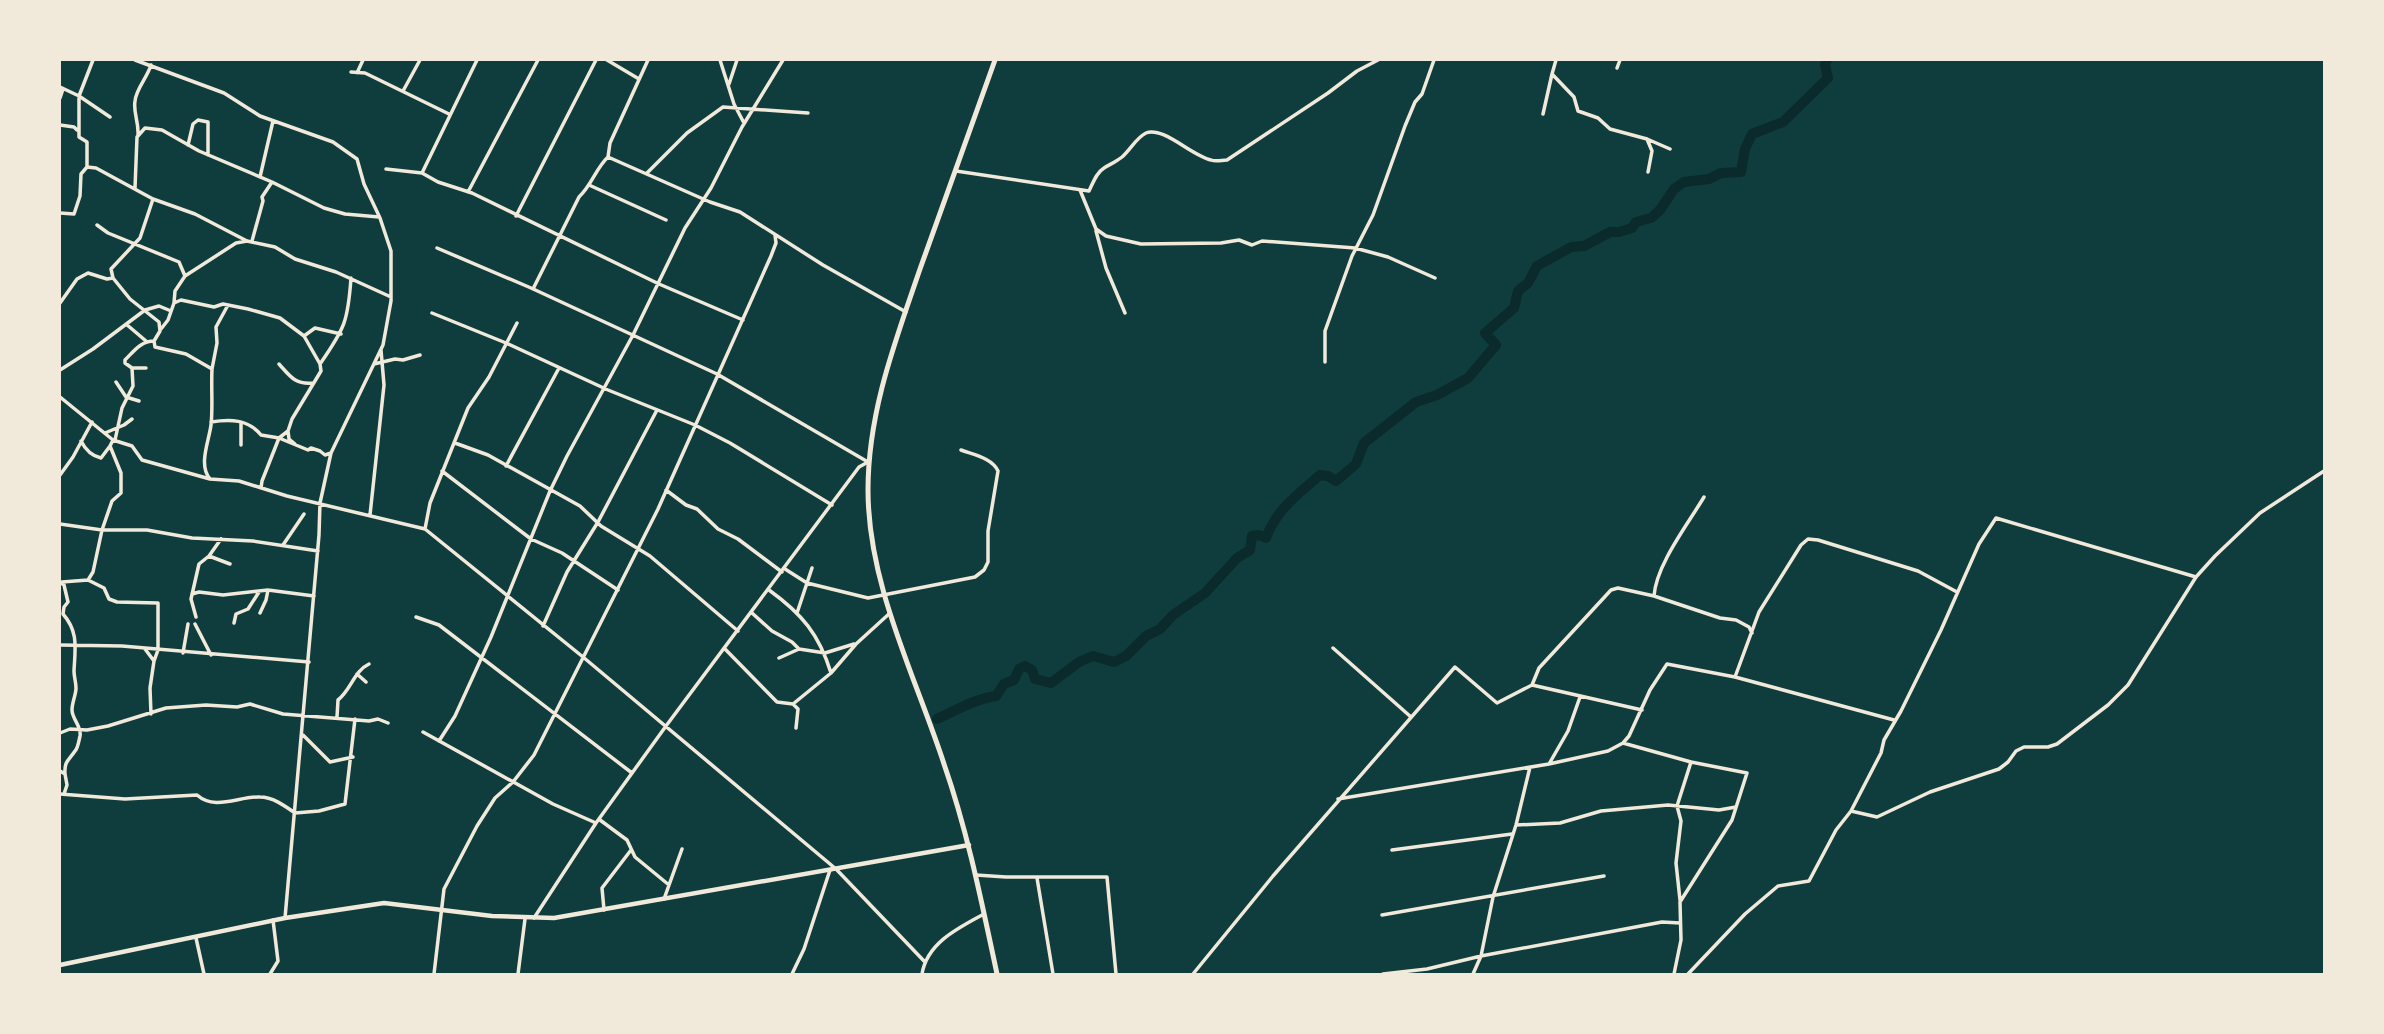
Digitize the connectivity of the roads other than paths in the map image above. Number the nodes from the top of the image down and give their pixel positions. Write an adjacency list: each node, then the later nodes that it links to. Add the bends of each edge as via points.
1 (93, 60): 27 (street)
2 (135, 60): 18 (street)
3 (363, 60): 21 (street)
4 (421, 60): 26 (street)
5 (477, 60): 32 (street)
6 (538, 60): 58 (street)
7 (596, 60): 62 (street)
8 (607, 60): 23 (street)
9 (648, 60): 23 (street)
10 (720, 60): 24 (street)
11 (737, 60): 24 (street)
12 (783, 60): 30 (street)
13 (995, 60): 49 (highway)
14 (1378, 60): 57 (street, via 1227,160 1213,161 1165,135 1145,134 1098,173 1089,191)
15 (1434, 60): 72 (street, via 1373,215)
16 (1556, 60): 22 (street)
17 (1620, 60): 19 (street)
18 (151, 65): 35 (street, via 224,93); 36 (street, via 134,103)
19 (1617, 68)
20 (351, 72): 21 (street)
21 (357, 72): 26 (street)
22 (1552, 74): 33 (street); 42 (street, via 1574,97 1578,111 1598,118 1610,129)
23 (639, 79): 46 (street)
24 (728, 86): 29 (street)
25 (61, 88): 27 (street); 28 (street)
26 (403, 91): 32 (street)
27 (79, 96): 34 (street); 40 (street)
28 (60, 98)
29 (737, 109): 30 (street); 37 (street); 52 (street, via 718,110)
30 (752, 109): 31 (street); 37 (street)
31 (808, 113)
32 (449, 114): 51 (street)
33 (1543, 114)
34 (110, 117)
35 (273, 120): 53 (street); 63 (street, via 333,142 357,159)
36 (139, 122): 39 (street); 41 (street)
37 (744, 123): 60 (street)
38 (61, 124): 40 (street)
39 (145, 128): 41 (street); 43 (street, via 162,130)
40 (77, 130): 47 (street, via 87,142)
41 (137, 137): 56 (street)
42 (1647, 139): 44 (street); 50 (street, via 1652,151)
43 (188, 145): 45 (street); 45 (street, via 193,124 208,122)
44 (1670, 149)
45 (208, 155): 53 (street)
46 (608, 156): 52 (street); 55 (street)
47 (87, 167): 56 (street); 61 (street, via 81,174 74,214)
48 (386, 169): 51 (street)
49 (955, 171): 57 (street); 85 (highway)
50 (1648, 172)
51 (422, 173): 58 (street)
52 (647, 173): 60 (street)
53 (260, 177): 54 (street)
54 (272, 183): 63 (street, via 324,208); 69 (street, via 262,197)
55 (589, 186): 64 (street); 68 (street)
56 (135, 188): 59 (street)
57 (1080, 190): 66 (street)
58 (468, 192): 62 (street)
59 (153, 199): 69 (street); 70 (street, via 140,238)
60 (704, 200): 67 (street, via 740,212); 77 (street, via 685,228)
61 (60, 213)
62 (516, 216): 68 (street)
63 (380, 218): 79 (street, via 391,251)
64 (666, 220)
65 (97, 225): 70 (street)
66 (1096, 229): 72 (street, via 1141,244 1239,240 1252,245); 87 (street)
67 (775, 236): 85 (street); 88 (street)
68 (559, 237): 77 (street); 78 (street)
69 (250, 241): 73 (street, via 236,243); 75 (street)
70 (134, 242): 73 (street, via 179,262); 74 (street, via 111,269)
71 (437, 248): 78 (street)
72 (1355, 248): 76 (street); 101 (street, via 1325,331)
73 (185, 276): 81 (street, via 175,291)
74 (113, 278): 80 (street, via 89,273 77,279); 83 (street)
75 (351, 278): 79 (street); 92 (street)
76 (1435, 278)
77 (659, 284): 88 (street); 93 (street)
78 (533, 289): 93 (street)
79 (391, 297): 98 (street)
80 (60, 303)
81 (174, 303): 82 (street); 84 (street)
82 (228, 305): 94 (street, via 280,318); 108 (street, via 216,327)
83 (145, 310): 84 (street, via 159,306); 90 (street); 91 (street, via 159,322)
84 (171, 312): 91 (street)
85 (906, 312): 135 (highway, via 877,401)
86 (432, 313): 97 (street)
87 (1125, 313)
88 (743, 320): 110 (street)
89 (517, 323): 97 (street)
90 (126, 324): 95 (street); 109 (street)
91 (160, 331): 96 (street)
92 (341, 334): 94 (street, via 315,328); 103 (street)
93 (633, 335): 110 (street); 113 (street)
94 (304, 336): 103 (street)
95 (146, 341): 96 (street); 105 (street, via 125,360)
96 (154, 341): 108 (street, via 155,347 186,354)
97 (506, 343): 107 (street); 129 (street, via 468,408)
98 (381, 349): 100 (street); 104 (street)
99 (420, 355): 100 (street)
100 (381, 362): 104 (street); 148 (street, via 384,385)
101 (1325, 362)
102 (279, 364): 112 (street, via 292,380)
103 (320, 364): 112 (street)
104 (374, 364): 134 (street)
105 (132, 368): 106 (street); 115 (street, via 133,386)
106 (146, 368)
107 (559, 368): 113 (street); 136 (street)
108 (212, 369): 120 (street)
109 (60, 370)
110 (718, 374): 122 (street); 135 (street)
111 (116, 382): 115 (street)
112 (313, 383): 124 (street)
113 (604, 389): 117 (street); 143 (street)
114 (60, 397): 119 (street)
115 (125, 400): 116 (street); 123 (street)
116 (139, 401)
117 (657, 410): 122 (street); 149 (street)
118 (132, 419): 123 (street)
119 (92, 422): 125 (street); 128 (street)
120 (211, 422): 121 (street); 140 (street, via 206,442 206,474)
121 (241, 422): 126 (street, via 261,435); 131 (street)
122 (695, 425): 142 (street); 146 (street)
123 (118, 428): 125 (street); 127 (street)
124 (288, 430): 126 (street); 130 (street)
125 (105, 433): 127 (street)
126 (279, 438): 130 (street); 141 (street)
127 (114, 440): 132 (street); 140 (street, via 132,446 142,460)
128 (81, 441): 132 (street, via 101,458); 139 (street)
129 (455, 443): 136 (street); 137 (street)
130 (295, 444): 134 (street)
131 (241, 445)
132 (110, 446): 152 (street, via 121,473 121,493 112,501)
133 (961, 450): 175 (street, via 987,460 998,471 984,570 975,577)
134 (331, 453): 145 (street)
135 (869, 462): 146 (street, via 859,467); 175 (highway, via 870,518)
136 (506, 466): 143 (street)
137 (442, 471): 151 (street); 154 (street)
138 (2325, 471): 163 (street, via 2260,513)
139 (60, 475)
140 (211, 479): 141 (street)
141 (261, 488): 145 (street)
142 (666, 490): 156 (street); 162 (street)
143 (550, 491): 149 (street, via 580,506); 154 (street)
144 (1704, 497): 177 (street, via 1669,556)
145 (320, 503): 148 (street); 157 (street)
146 (832, 505): 162 (street)
147 (304, 514): 155 (street)
148 (370, 515): 151 (street)
149 (598, 522): 156 (street); 159 (street)
150 (60, 524): 152 (street)
151 (425, 529): 178 (street)
152 (102, 530): 153 (street); 164 (street)
153 (221, 539): 155 (street); 158 (street)
154 (531, 539): 159 (street); 178 (street)
155 (283, 545): 157 (street)
156 (637, 548): 169 (street); 189 (street)
157 (318, 551): 176 (street)
158 (209, 556): 160 (street); 174 (street, via 199,564)
159 (573, 561): 169 (street); 188 (street)
160 (230, 564)
161 (812, 568): 167 (street)
162 (783, 570): 167 (street); 170 (street)
163 (2196, 577): 173 (street, via 1996,518); 244 (street, via 2128,685 2072,735 2048,747 2024,747 1999,769 1930,792 1877,817)
164 (88, 580): 165 (street); 198 (street, via 117,602 158,603)
165 (74, 581): 166 (street); 171 (street)
166 (60, 582): 171 (street)
167 (807, 583): 175 (street, via 868,598); 181 (street)
168 (268, 590): 172 (street); 176 (street); 179 (street)
169 (618, 590): 203 (street)
170 (769, 590): 180 (street); 181 (street)
171 (65, 591): 193 (street, via 68,602 63,614 73,625)
172 (259, 592): 174 (street); 185 (street, via 248,609 236,614)
173 (1958, 592): 190 (street, via 1918,571 1808,539 1766,600); 222 (street)
174 (192, 594): 183 (street)
175 (884, 594): 182 (highway)
176 (314, 596): 206 (street)
177 (1654, 597): 190 (street, via 1744,623); 212 (street, via 1611,590 1539,667)
178 (508, 598): 188 (street); 202 (street)
179 (260, 613)
180 (752, 613): 189 (street); 197 (street)
181 (797, 613): 200 (street)
182 (890, 613): 191 (street); 249 (highway)
183 (196, 617)
184 (416, 617): 202 (street, via 439,625)
185 (234, 623)
186 (188, 624): 199 (street)
187 (195, 624): 201 (street)
188 (543, 626): 203 (street)
189 (738, 631): 196 (street)
190 (1752, 633): 210 (street)
191 (856, 643): 200 (street); 208 (street)
192 (60, 645): 193 (street)
193 (76, 646): 195 (street); 226 (street, via 72,711)
194 (1333, 648): 219 (street)
195 (145, 649): 198 (street); 205 (street)
196 (725, 649): 214 (street, via 777,702); 224 (street)
197 (799, 649): 200 (street); 204 (street)
198 (158, 650): 199 (street); 205 (street)
199 (183, 653): 201 (street)
200 (825, 653): 208 (street)
201 (211, 655): 206 (street)
202 (481, 657): 216 (street); 230 (street)
203 (583, 657): 216 (street); 224 (street)
204 (779, 658)
205 (154, 661): 217 (street)
206 (309, 662): 218 (street)
207 (369, 664): 209 (street)
208 (831, 673): 214 (street)
209 (357, 674): 211 (street); 220 (street, via 338,700)
210 (1735, 677): 215 (street, via 1667,664); 222 (street)
211 (366, 682)
212 (1532, 685): 213 (street); 219 (street, via 1497,703 1455,667)
213 (1580, 697): 215 (street); 234 (street)
214 (793, 704): 225 (street, via 798,709)
215 (1642, 710): 231 (street)
216 (554, 713): 237 (street); 239 (street, via 534,755)
217 (151, 714): 218 (street, via 166,708 250,704); 226 (street)
218 (304, 715): 220 (street); 229 (street)
219 (1411, 717): 241 (street)
220 (337, 718): 221 (street)
221 (355, 719): 223 (street); 232 (street)
222 (1894, 720): 244 (street)
223 (388, 723)
224 (666, 726): 237 (street); 253 (street)
225 (796, 728)
226 (80, 729): 228 (street); 238 (street)
227 (423, 732): 230 (street)
228 (60, 733)
229 (302, 735): 232 (street, via 330,762); 245 (street)
230 (439, 741): 239 (street)
231 (1623, 743): 233 (street); 234 (street, via 1608,751)
232 (353, 757): 245 (street, via 345,804)
233 (1691, 762): 242 (street); 243 (street, via 1747,773)
234 (1549, 764): 235 (street)
235 (1530, 767): 241 (street); 247 (street)
236 (60, 771): 238 (street)
237 (632, 773): 246 (street)
238 (65, 774): 240 (street, via 67,785)
239 (513, 782): 246 (street); 261 (street, via 495,798 477,826 444,889)
240 (62, 794): 245 (street, via 125,799 197,795 205,802 263,797)
241 (1339, 799): 283 (street)
242 (1677, 806): 243 (street); 247 (street, via 1601,811 1560,823); 260 (street, via 1681,821 1676,863)
243 (1736, 807): 260 (street)
244 (1851, 811): 287 (street, via 1809,881 1778,886)
245 (295, 813): 265 (street)
246 (598, 822): 251 (street, via 627,840); 267 (street)
247 (1516, 825): 248 (street)
248 (1512, 834): 252 (street); 258 (street)
249 (969, 845): 253 (main road); 254 (highway)
250 (682, 849): 257 (street)
251 (631, 850): 257 (street); 262 (street, via 602,888)
252 (1392, 850)
253 (833, 870): 259 (main road); 272 (street); 278 (street)
254 (976, 875): 256 (street); 263 (highway)
255 (1604, 876): 258 (street)
256 (1037, 878): 281 (street); 282 (street, via 1107,877)
257 (669, 885): 259 (street)
258 (1493, 897): 264 (street); 271 (street)
259 (664, 899): 262 (main road)
260 (1680, 902): 269 (street)
261 (441, 908): 265 (main road, via 384,903); 266 (main road); 276 (street)
262 (604, 910): 267 (main road)
263 (984, 914): 272 (street, via 944,937); 280 (highway)
264 (1382, 915)
265 (285, 918): 268 (main road)
266 (524, 919): 267 (main road); 277 (street)
267 (533, 919)
268 (273, 920): 270 (main road); 275 (street, via 278,961)
269 (1680, 923): 271 (street, via 1662,922); 286 (street)
270 (196, 938): 273 (main road); 274 (street)
271 (1481, 956): 284 (street); 285 (street)
272 (924, 961): 279 (street)
273 (60, 965)
274 (204, 975)
275 (270, 975)
276 (434, 975)
277 (518, 975)
278 (792, 975)
279 (922, 975)
280 (997, 975)
281 (1053, 975)
282 (1116, 975)
283 (1194, 975)
284 (1383, 975)
285 (1473, 975)
286 (1674, 975)
287 (1688, 975)

